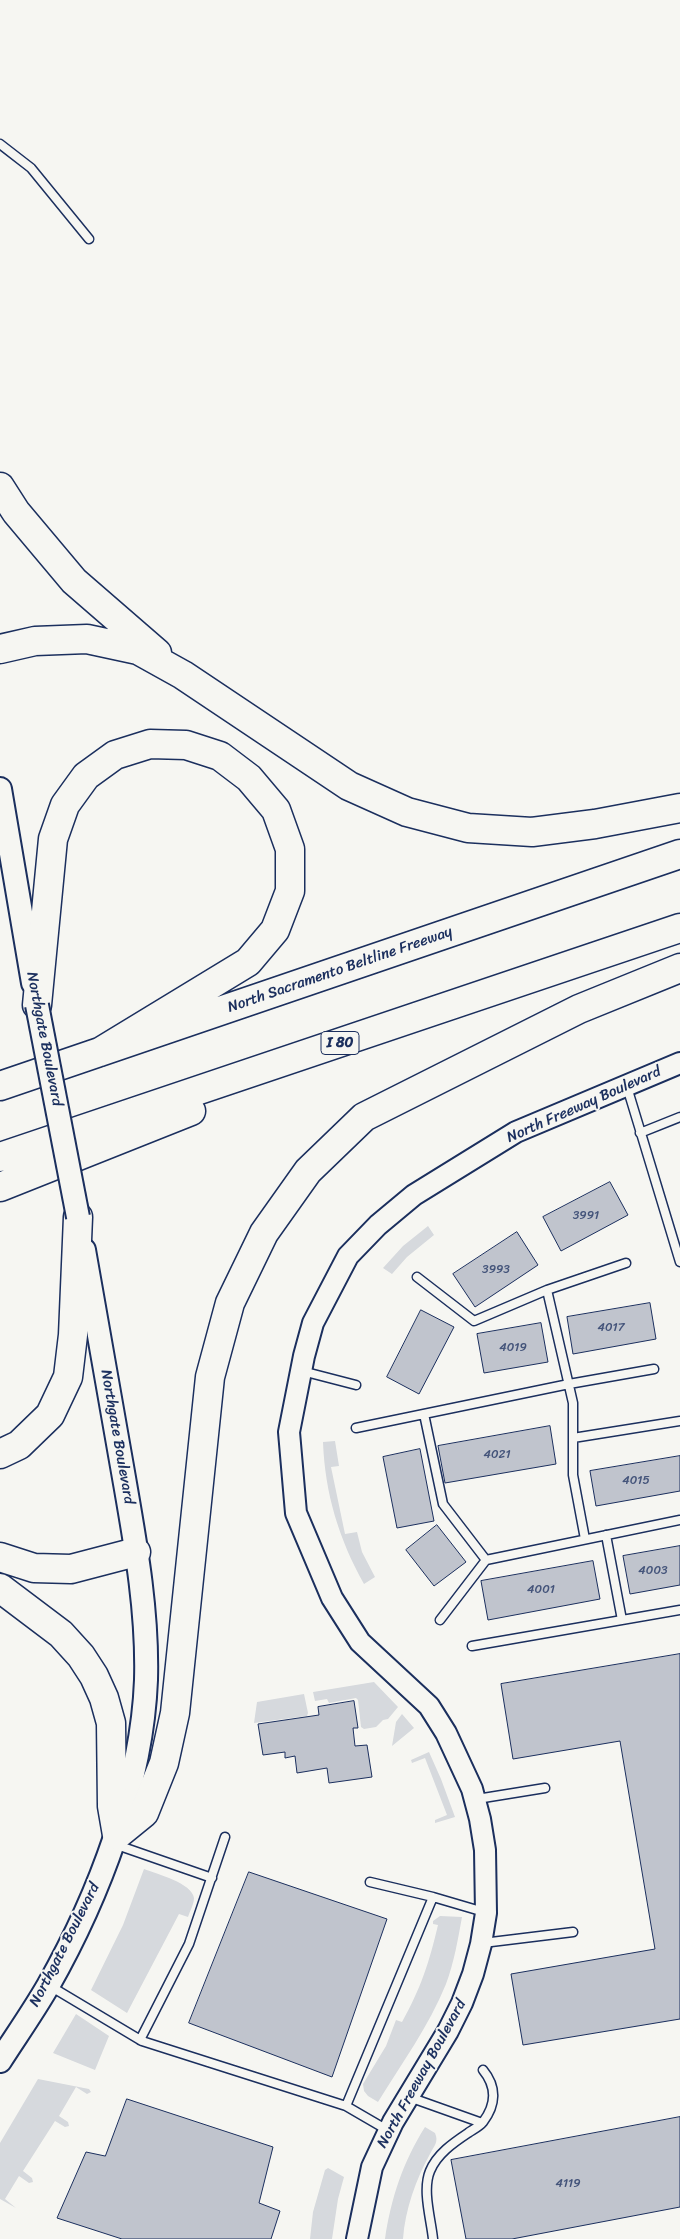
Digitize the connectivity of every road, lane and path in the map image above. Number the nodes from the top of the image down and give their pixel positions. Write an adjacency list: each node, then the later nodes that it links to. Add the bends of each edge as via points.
1 (0, 144): 2 (lane, via 31,168)
2 (89, 239)
3 (0, 488): 5 (highway, via 16,512 74,580)
4 (0, 649): 5 (highway, via 35,642 87,639 138,650)
5 (183, 675): 7 (highway, via 349,786 407,812 468,828 532,832)
6 (0, 789): 12 (main road, Northgate Boulevard)
7 (680, 808)
8 (680, 854): 13 (highway, North Sacramento Beltline Freeway)
9 (680, 928): 11 (highway, I 80)
10 (680, 968): 49 (highway, via 579,1009 364,1117 308,1171 264,1233 230,1303 210,1377 175,1712 164,1763 144,1813)
11 (480, 995): 19 (highway, I 80); 20 (highway)
12 (37, 1005): 13 (highway, via 53,839 65,805 86,776 116,755 150,744 186,744 220,756 249,778 276,810 290,849 290,891 275,930 248,962); 21 (main road, Northgate Boulevard, bridge)
13 (100, 1052): 15 (highway, North Sacramento Beltline Freeway)
14 (680, 1063): 16 (street, North Freeway Boulevard)
15 (0, 1086)
16 (626, 1086): 18 (lane); 27 (street, North Freeway Boulevard, via 516,1132 414,1195 378,1226 348,1256 313,1323)
17 (680, 1117): 18 (lane)
18 (640, 1133): 22 (lane)
19 (0, 1157)
20 (0, 1187)
21 (78, 1217): 34 (highway, via 68,1377 50,1415 19,1445); 38 (main road, Northgate Boulevard)
22 (680, 1262)
23 (626, 1263): 25 (lane)
24 (417, 1277): 25 (lane, via 474,1321)
25 (547, 1290): 28 (lane)
26 (654, 1369): 28 (lane)
27 (301, 1371): 29 (lane); 47 (street, North Freeway Boulevard, via 289,1432 296,1513 310,1550 332,1598 360,1642 429,1706 460,1760)
28 (569, 1384): 30 (lane); 33 (lane, via 573,1403)
29 (356, 1385)
30 (424, 1414): 32 (lane); 40 (lane, via 443,1504)
31 (680, 1421): 33 (lane)
32 (356, 1428)
33 (573, 1438): 37 (lane, via 573,1475)
34 (0, 1454)
35 (680, 1520): 36 (lane)
36 (606, 1535): 37 (lane); 44 (lane)
37 (585, 1539): 40 (lane)
38 (136, 1552): 39 (highway, via 71,1569 34,1568); 49 (main road, Northgate Boulevard, via 146,1640 146,1682 135,1763)
39 (0, 1557)
40 (486, 1560): 43 (lane)
41 (0, 1588): 49 (highway, via 61,1634 81,1656 104,1698 111,1723)
42 (680, 1610): 44 (lane)
43 (440, 1620)
44 (622, 1620): 45 (lane)
45 (472, 1646)
46 (545, 1788): 47 (lane)
47 (475, 1800): 53 (street, North Freeway Boulevard, via 485,1850)
48 (225, 1837): 50 (lane)
49 (114, 1839): 50 (lane); 56 (main road, Northgate Boulevard, via 90,1904)
50 (212, 1878): 57 (lane, via 189,1944)
51 (370, 1882): 52 (lane)
52 (433, 1897): 53 (lane); 61 (lane)
53 (486, 1913): 55 (street, North Freeway Boulevard)
54 (573, 1932): 55 (lane)
55 (481, 1944): 60 (street, North Freeway Boulevard, via 462,2003)
56 (49, 1984): 57 (lane); 58 (main road, Northgate Boulevard)
57 (140, 2040): 61 (lane)
58 (0, 2061)
59 (483, 2070): 62 (lane, via 494,2089 494,2103)
60 (408, 2097): 62 (lane); 63 (street, North Freeway Boulevard)
61 (346, 2106): 63 (lane)
62 (482, 2123): 65 (lane, via 442,2153 430,2171 428,2187)
63 (389, 2131): 64 (street, North Freeway Boulevard, via 372,2167)
64 (357, 2239)
65 (434, 2239)

